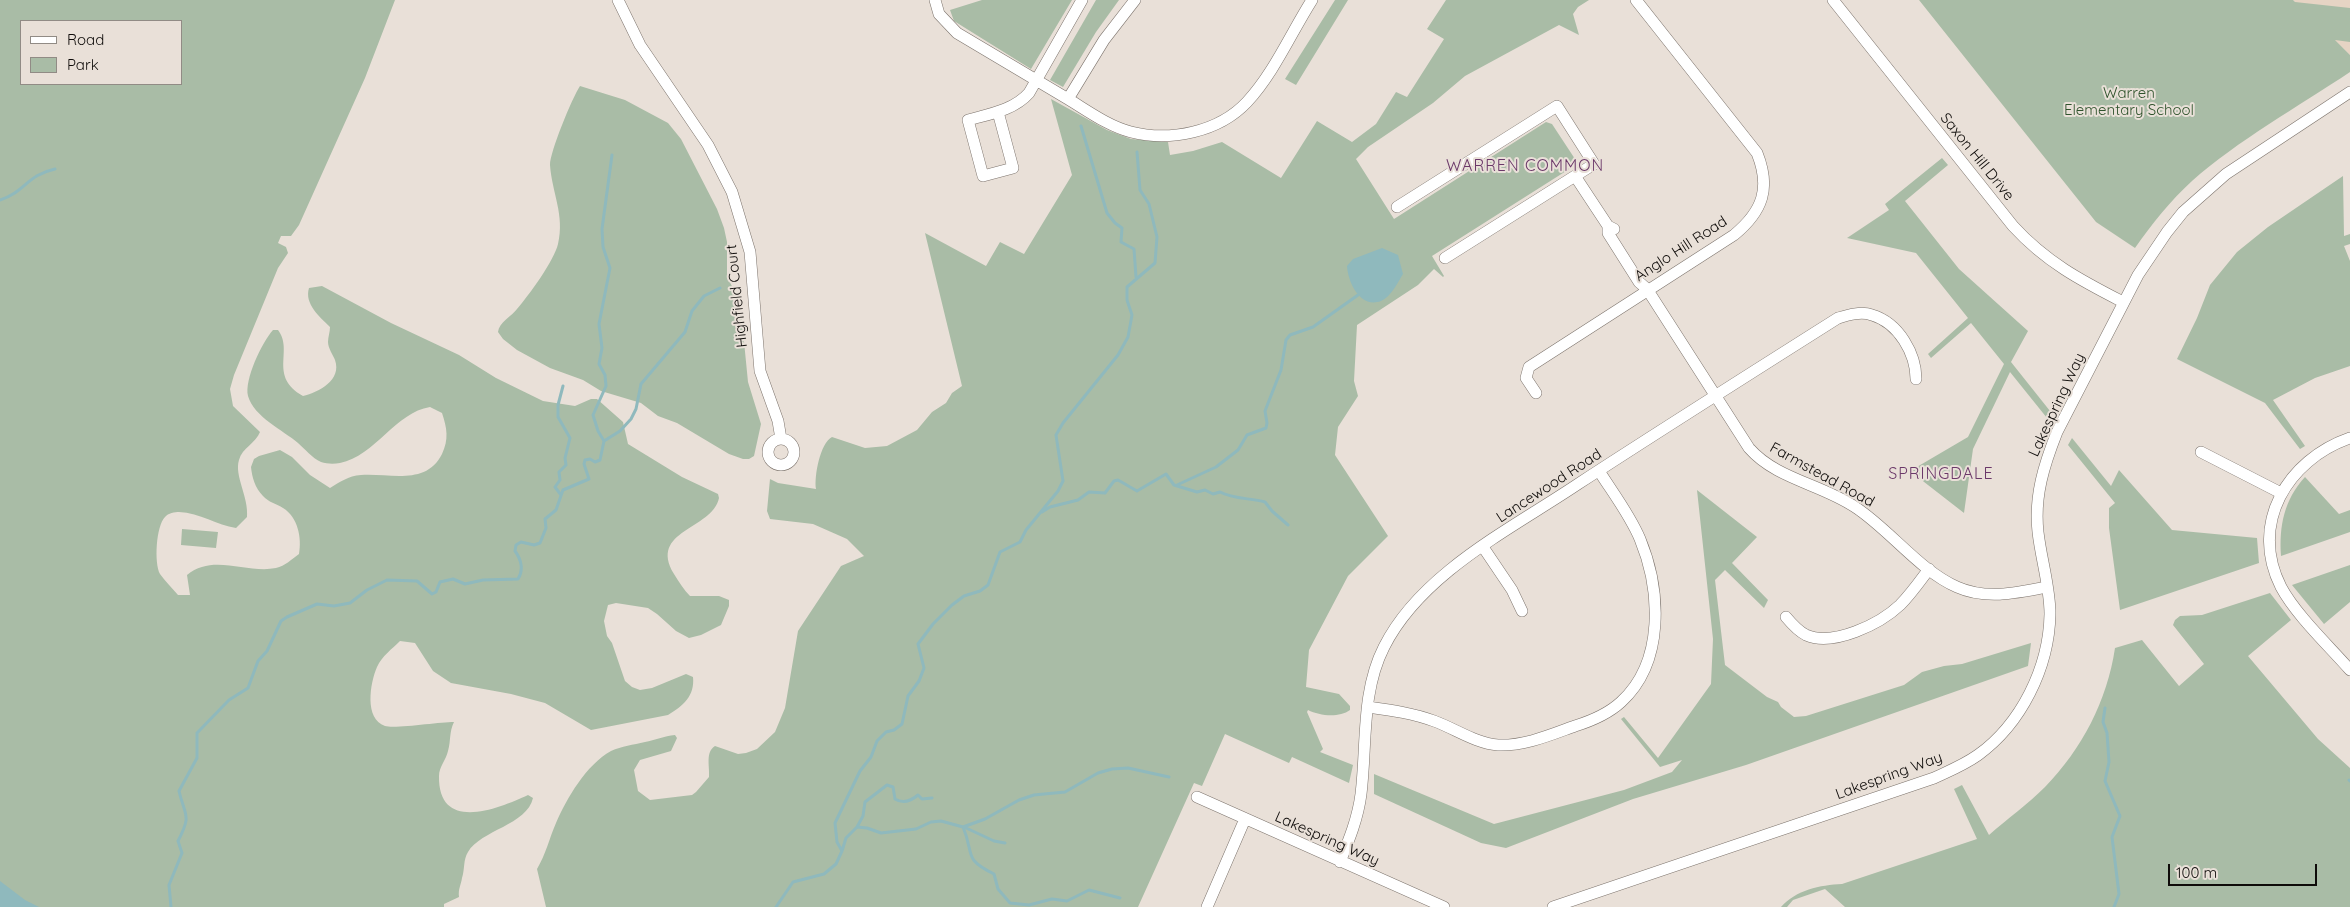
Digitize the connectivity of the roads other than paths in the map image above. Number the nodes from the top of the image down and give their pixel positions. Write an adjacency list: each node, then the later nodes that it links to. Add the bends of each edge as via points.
1 (618, 0): 21 (street, Highfield Court, via 640,44 708,145 732,192 750,252 760,372 778,421)
2 (935, 0): 8 (street, via 940,14 952,28)
3 (1082, 0): 8 (street)
4 (1135, 0): 10 (street, via 1104,40)
5 (1312, 0): 10 (street, via 1258,90 1230,116 1206,128 1165,136 1135,133 1101,119)
6 (1636, 0): 15 (street, Anglo Hill Road, via 1747,138 1757,153 1765,181 1758,205 1745,226)
7 (1833, 0): 16 (street, Saxon Hill Drive, via 2030,245 2069,274)
8 (1036, 80): 10 (street); 11 (street, via 1023,100)
9 (2350, 92): 16 (street, Lakespring Way, via 2253,155 2205,192 2167,232)
10 (1068, 99)
11 (998, 112): 11 (street, via 968,120 984,176 1013,168)
12 (1574, 176): 13 (street, via 1594,164 1557,106); 14 (street); 15 (street, Farmstead Road, via 1608,226 1608,233 1639,282)
13 (1397, 207)
14 (1445, 258)
15 (1647, 289): 18 (street, Anglo Hill Road, via 1529,367 1526,378); 19 (street, Farmstead Road)
16 (2124, 302): 27 (street, Lakespring Way, via 2046,459 2037,509)
17 (1916, 380): 19 (street, Lancewood Road, via 1916,367 1904,341 1881,319 1860,313 1838,318)
18 (1536, 393)
19 (1715, 396): 23 (street, Lancewood Road); 26 (street, Farmstead Road, via 1749,448 1765,464 1853,506)
20 (2350, 438): 24 (street, via 2312,457 2300,467)
21 (781, 439)
22 (2201, 452): 24 (street)
23 (1599, 471): 25 (street, Lancewood Road); 31 (street, via 1640,538 1654,606 1654,639 1650,655 1634,688 1621,702 1590,721 1513,745 1487,744 1434,721 1400,711)
24 (2281, 493): 30 (street, via 2270,536 2275,572 2291,602)
25 (1483, 547): 28 (street); 31 (street, Lancewood Road, via 1438,578 1407,609 1383,648 1371,682)
26 (1930, 569): 27 (street, Farmstead Road, via 1957,588 1972,592 2013,594); 29 (street, via 1888,614 1877,622 1837,637 1827,639 1805,634)
27 (2047, 587): 37 (street, Lakespring Way, via 2050,615 2047,639 2034,686 1997,738 1966,762 1934,778)
28 (1522, 611)
29 (1786, 617)
30 (2350, 670)
31 (1368, 707): 34 (street, Lancewood Road, via 1359,808)
32 (1197, 797): 33 (street, Lakespring Way)
33 (1245, 819): 34 (street, Lakespring Way); 35 (street)
34 (1340, 862): 36 (street, Lakespring Way)
35 (1206, 907)
36 (1444, 907)
37 (1553, 907)

